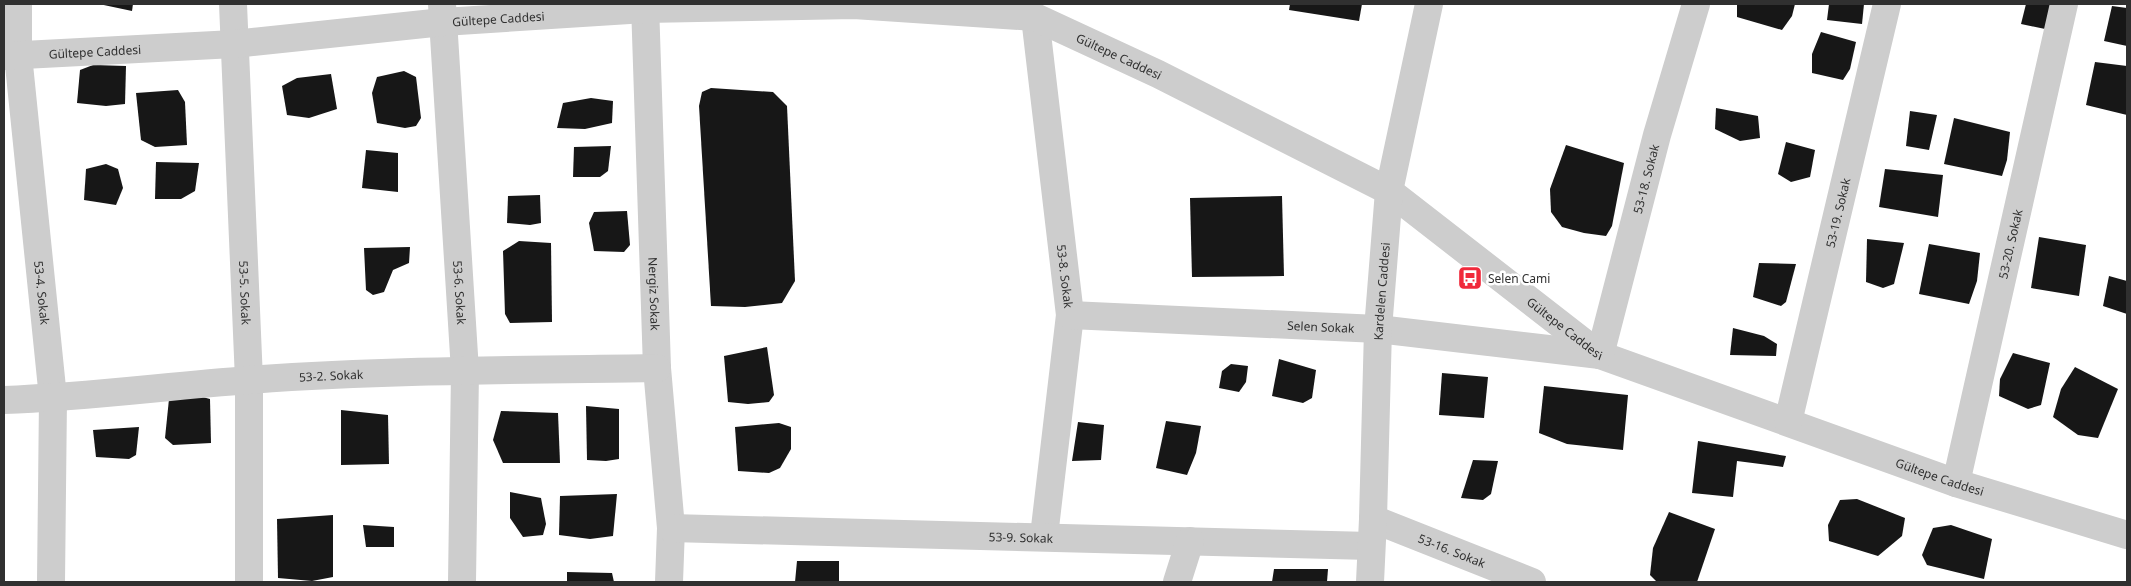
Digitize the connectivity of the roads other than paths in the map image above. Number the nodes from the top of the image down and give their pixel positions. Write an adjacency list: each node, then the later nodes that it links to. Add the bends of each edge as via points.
1 (18, 4): 12 (street, 53-4. Sokak)
2 (233, 4): 11 (street, 53-5. Sokak)
3 (854, 4): 8 (street, Gültepe Caddesi); 10 (street, Gültepe Caddesi)
4 (1429, 4): 13 (street, Kardelen Caddesi)
5 (1696, 4): 16 (street, 53-18. Sokak, via 1657,135)
6 (1887, 4): 22 (street, 53-19. Sokak)
7 (2064, 4): 23 (street, 53-20. Sokak)
8 (645, 7): 9 (street, Gültepe Caddesi); 17 (street, Nergiz Sokak)
9 (442, 13): 11 (street, Gültepe Caddesi); 18 (street, 53-6. Sokak)
10 (1036, 17): 13 (street, Gültepe Caddesi, via 1158,74); 14 (street, 53-8. Sokak)
11 (234, 44): 12 (street, Gültepe Caddesi); 19 (street, 53-5. Sokak)
12 (11, 55): 20 (street, 53-4. Sokak)
13 (1389, 191): 15 (street, Kardelen Caddesi); 16 (street, Gültepe Caddesi)
14 (1070, 314): 15 (street, Selen Sokak); 27 (street, 53-8. Sokak)
15 (1378, 329): 16 (street, Selen Sokak); 24 (street, Kardelen Caddesi)
16 (1600, 355): 22 (street, Gültepe Caddesi)
17 (657, 368): 18 (street, 53-2. Sokak); 25 (street, Nergiz Sokak)
18 (465, 371): 19 (street, 53-2. Sokak); 32 (street, 53-6. Sokak)
19 (250, 380): 20 (street, 53-2. Sokak); 31 (street, 53-5. Sokak)
20 (53, 398): 21 (street, 53-2. Sokak); 30 (street, 53-4. Sokak)
21 (4, 400)
22 (1788, 422): 23 (street, Gültepe Caddesi)
23 (1956, 483): 26 (street, Gültepe Caddesi)
24 (1374, 519): 29 (street, Kardelen Caddesi); 36 (street, 53-16. Sokak)
25 (672, 528): 27 (street, 53-9. Sokak); 33 (street, Nergiz Sokak)
26 (2127, 535)
27 (1044, 536): 28 (street, 53-9. Sokak)
28 (1190, 541): 29 (street, 53-9. Sokak); 34 (street)
29 (1372, 546): 35 (street, Kardelen Caddesi)
30 (51, 582)
31 (249, 582)
32 (462, 582)
33 (669, 582)
34 (1177, 582)
35 (1370, 582)
36 (1532, 582)

